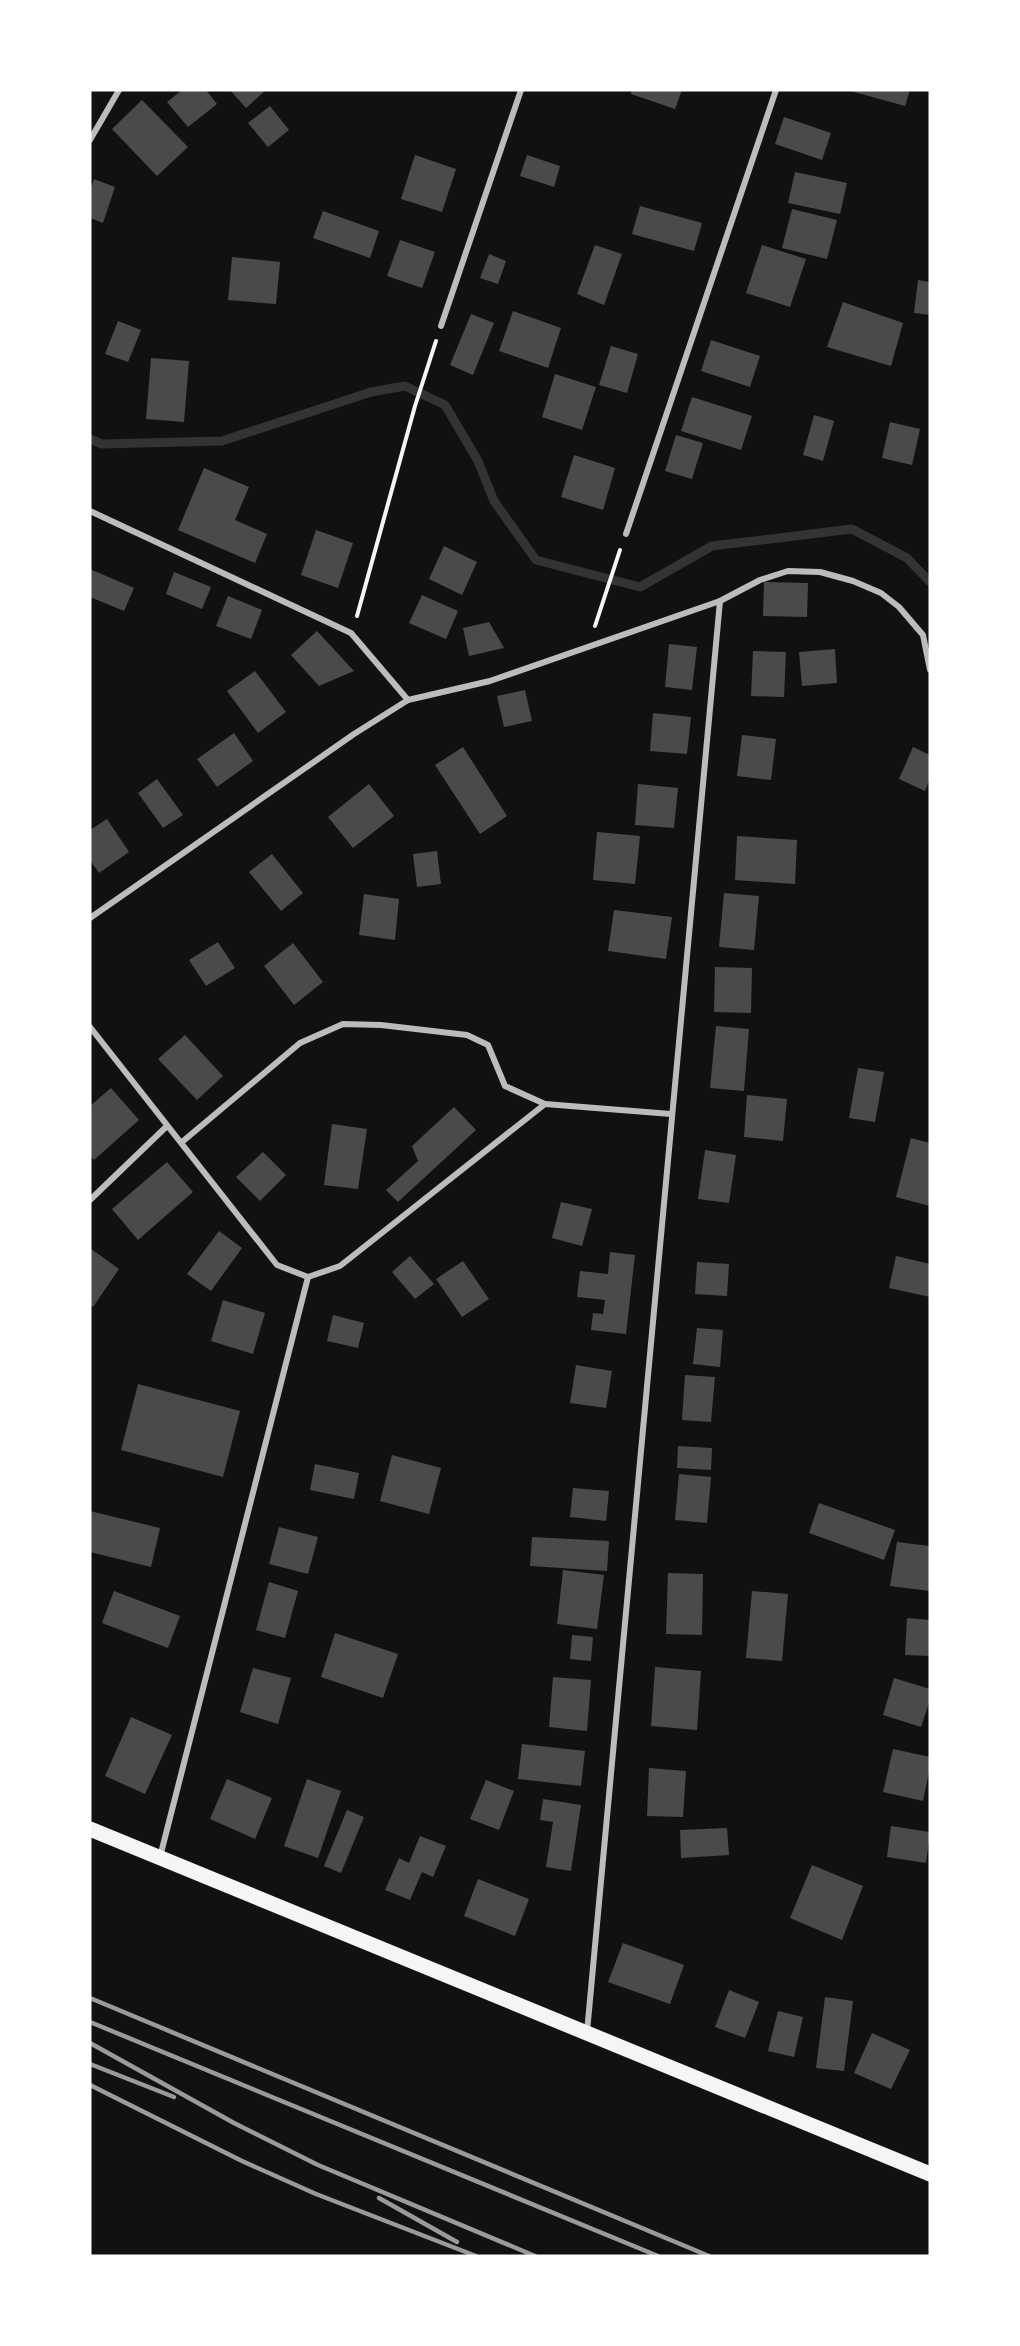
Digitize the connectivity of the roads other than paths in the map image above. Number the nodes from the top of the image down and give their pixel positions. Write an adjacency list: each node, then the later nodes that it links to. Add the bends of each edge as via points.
1 (119, 90): 4 (street)
2 (522, 90): 5 (street)
3 (776, 90): 7 (street)
4 (90, 140)
5 (441, 326)
6 (90, 512): 10 (street, via 351,633)
7 (626, 534)
8 (720, 601): 9 (street, via 760,580 788,571 820,572 853,581 881,593 912,621 923,635); 10 (street, via 490,681); 14 (street)
9 (930, 670)
10 (408, 700): 11 (street)
11 (90, 918)
12 (90, 1027): 15 (street)
13 (545, 1104): 14 (street); 16 (street, via 505,1086 488,1045 467,1035 343,1024 300,1042); 18 (street, via 340,1266)
14 (671, 1114): 21 (street)
15 (167, 1126): 16 (street); 17 (street)
16 (182, 1142): 18 (street, via 277,1265)
17 (90, 1200)
18 (308, 1277): 20 (street)
19 (90, 1829): 20 (main road)
20 (160, 1857): 21 (main road)
21 (587, 2035): 22 (main road)
22 (930, 2174)

